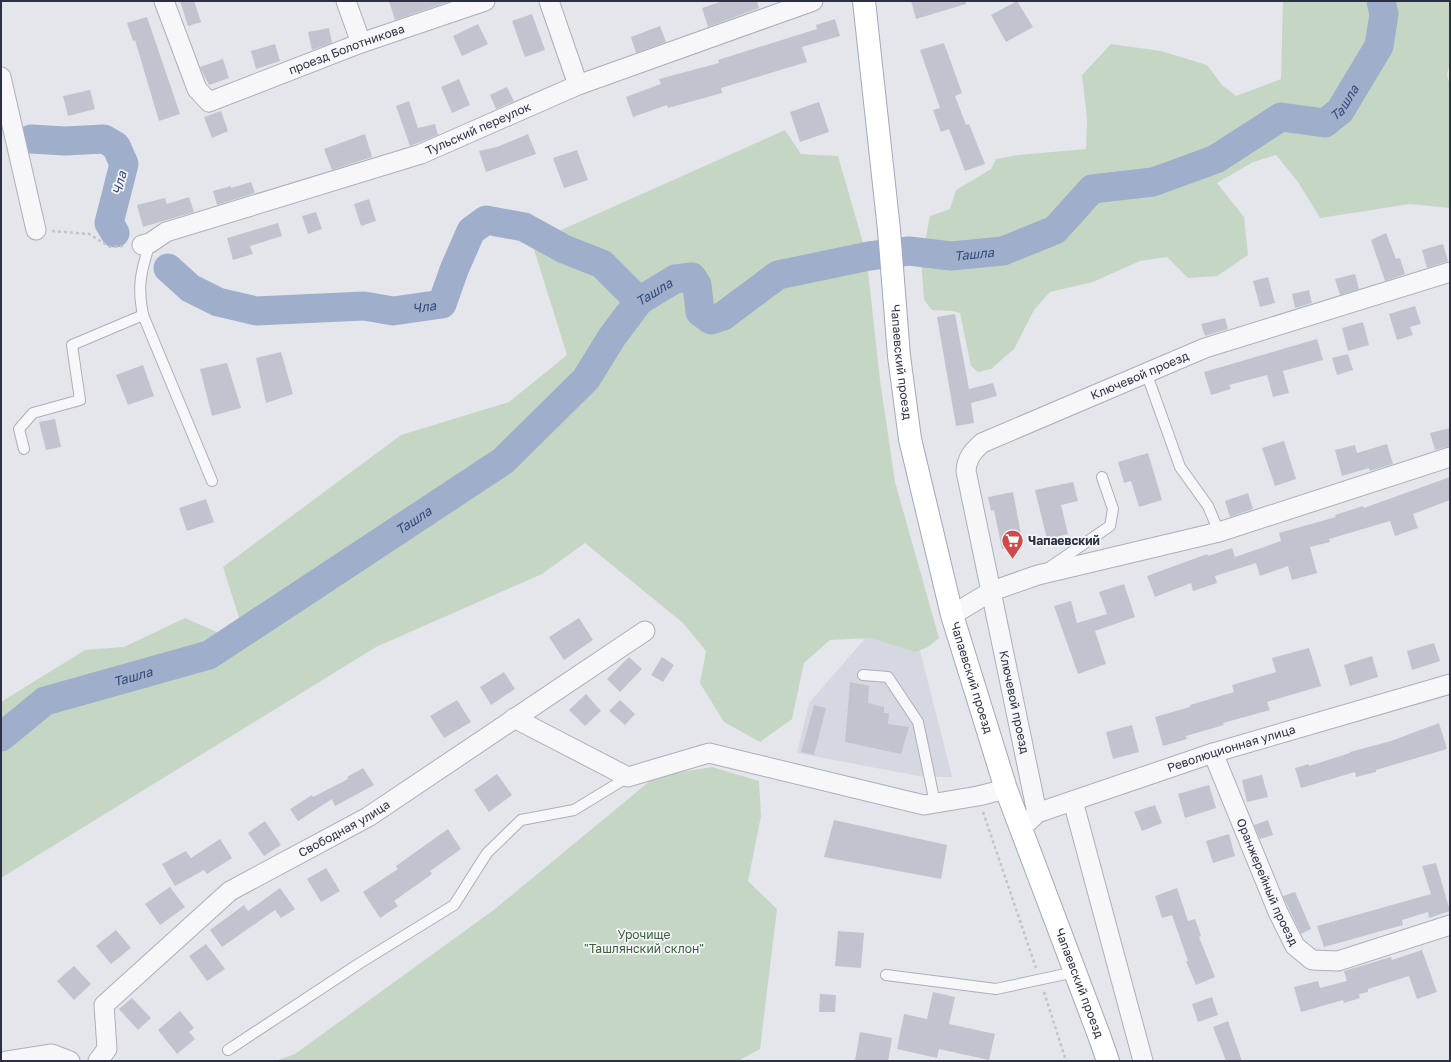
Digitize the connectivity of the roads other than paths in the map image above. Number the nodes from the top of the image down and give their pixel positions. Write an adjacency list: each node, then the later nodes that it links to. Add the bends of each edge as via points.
1 (164, 1): 7 (street, проезд Болотникова, via 197,89 209,102)
2 (346, 1): 7 (street)
3 (485, 1): 7 (street, проезд Болотникова)
4 (549, 1): 9 (street)
5 (813, 1): 9 (street, Тульский переулок)
6 (864, 1): 22 (main road, Чапаевский проезд, via 889,230 899,356 910,439)
7 (361, 43)
8 (1, 77): 10 (street)
9 (578, 85): 11 (street, Тульский переулок, via 421,154 166,232)
10 (36, 230)
11 (146, 244): 13 (lane, via 139,295)
12 (1450, 272): 14 (street, Ключевой проезд, via 1205,348)
13 (142, 316): 15 (lane, via 72,345 80,400 33,414 19,429); 18 (lane)
14 (1146, 372): 19 (lane, via 1180,467 1208,506); 21 (street, Ключевой проезд, via 982,443 972,451 966,471)
15 (24, 449)
16 (1450, 457): 19 (street)
17 (1102, 477): 20 (lane, via 1112,509 1110,526)
18 (212, 482)
19 (1219, 532): 20 (street)
20 (1038, 575): 21 (street)
21 (992, 591): 22 (street); 32 (street, Ключевой проезд)
22 (952, 614): 29 (main road, Чапаевский проезд)
23 (645, 631): 26 (street, Свободная улица)
24 (863, 675): 31 (lane, via 888,677 918,722)
25 (1450, 684): 27 (street, Революционная улица)
26 (514, 718): 28 (street); 40 (street, Свободная улица, via 368,817 230,891 104,1005 107,1049)
27 (1213, 753): 30 (street, Революционная улица); 34 (street, Оранжерейный проезд, via 1278,912 1295,946 1312,960 1338,961)
28 (628, 777): 31 (street, via 709,753 924,805); 37 (lane, via 574,810 521,820 487,853 454,905)
29 (1006, 789): 31 (street); 33 (main road, Чапаевский проезд)
30 (1073, 801): 32 (street, Революционная улица); 42 (street)
31 (935, 803)
32 (1037, 813): 33 (street, Революционная улица)
33 (1021, 829): 35 (main road, Чапаевский проезд)
34 (1450, 925)
35 (1076, 972): 36 (lane, via 996,989); 41 (main road, Чапаевский проезд)
36 (886, 975)
37 (228, 1050)
38 (7, 1061): 39 (street, via 52,1054)
39 (70, 1061)
40 (98, 1061)
41 (1108, 1061)
42 (1143, 1061)

